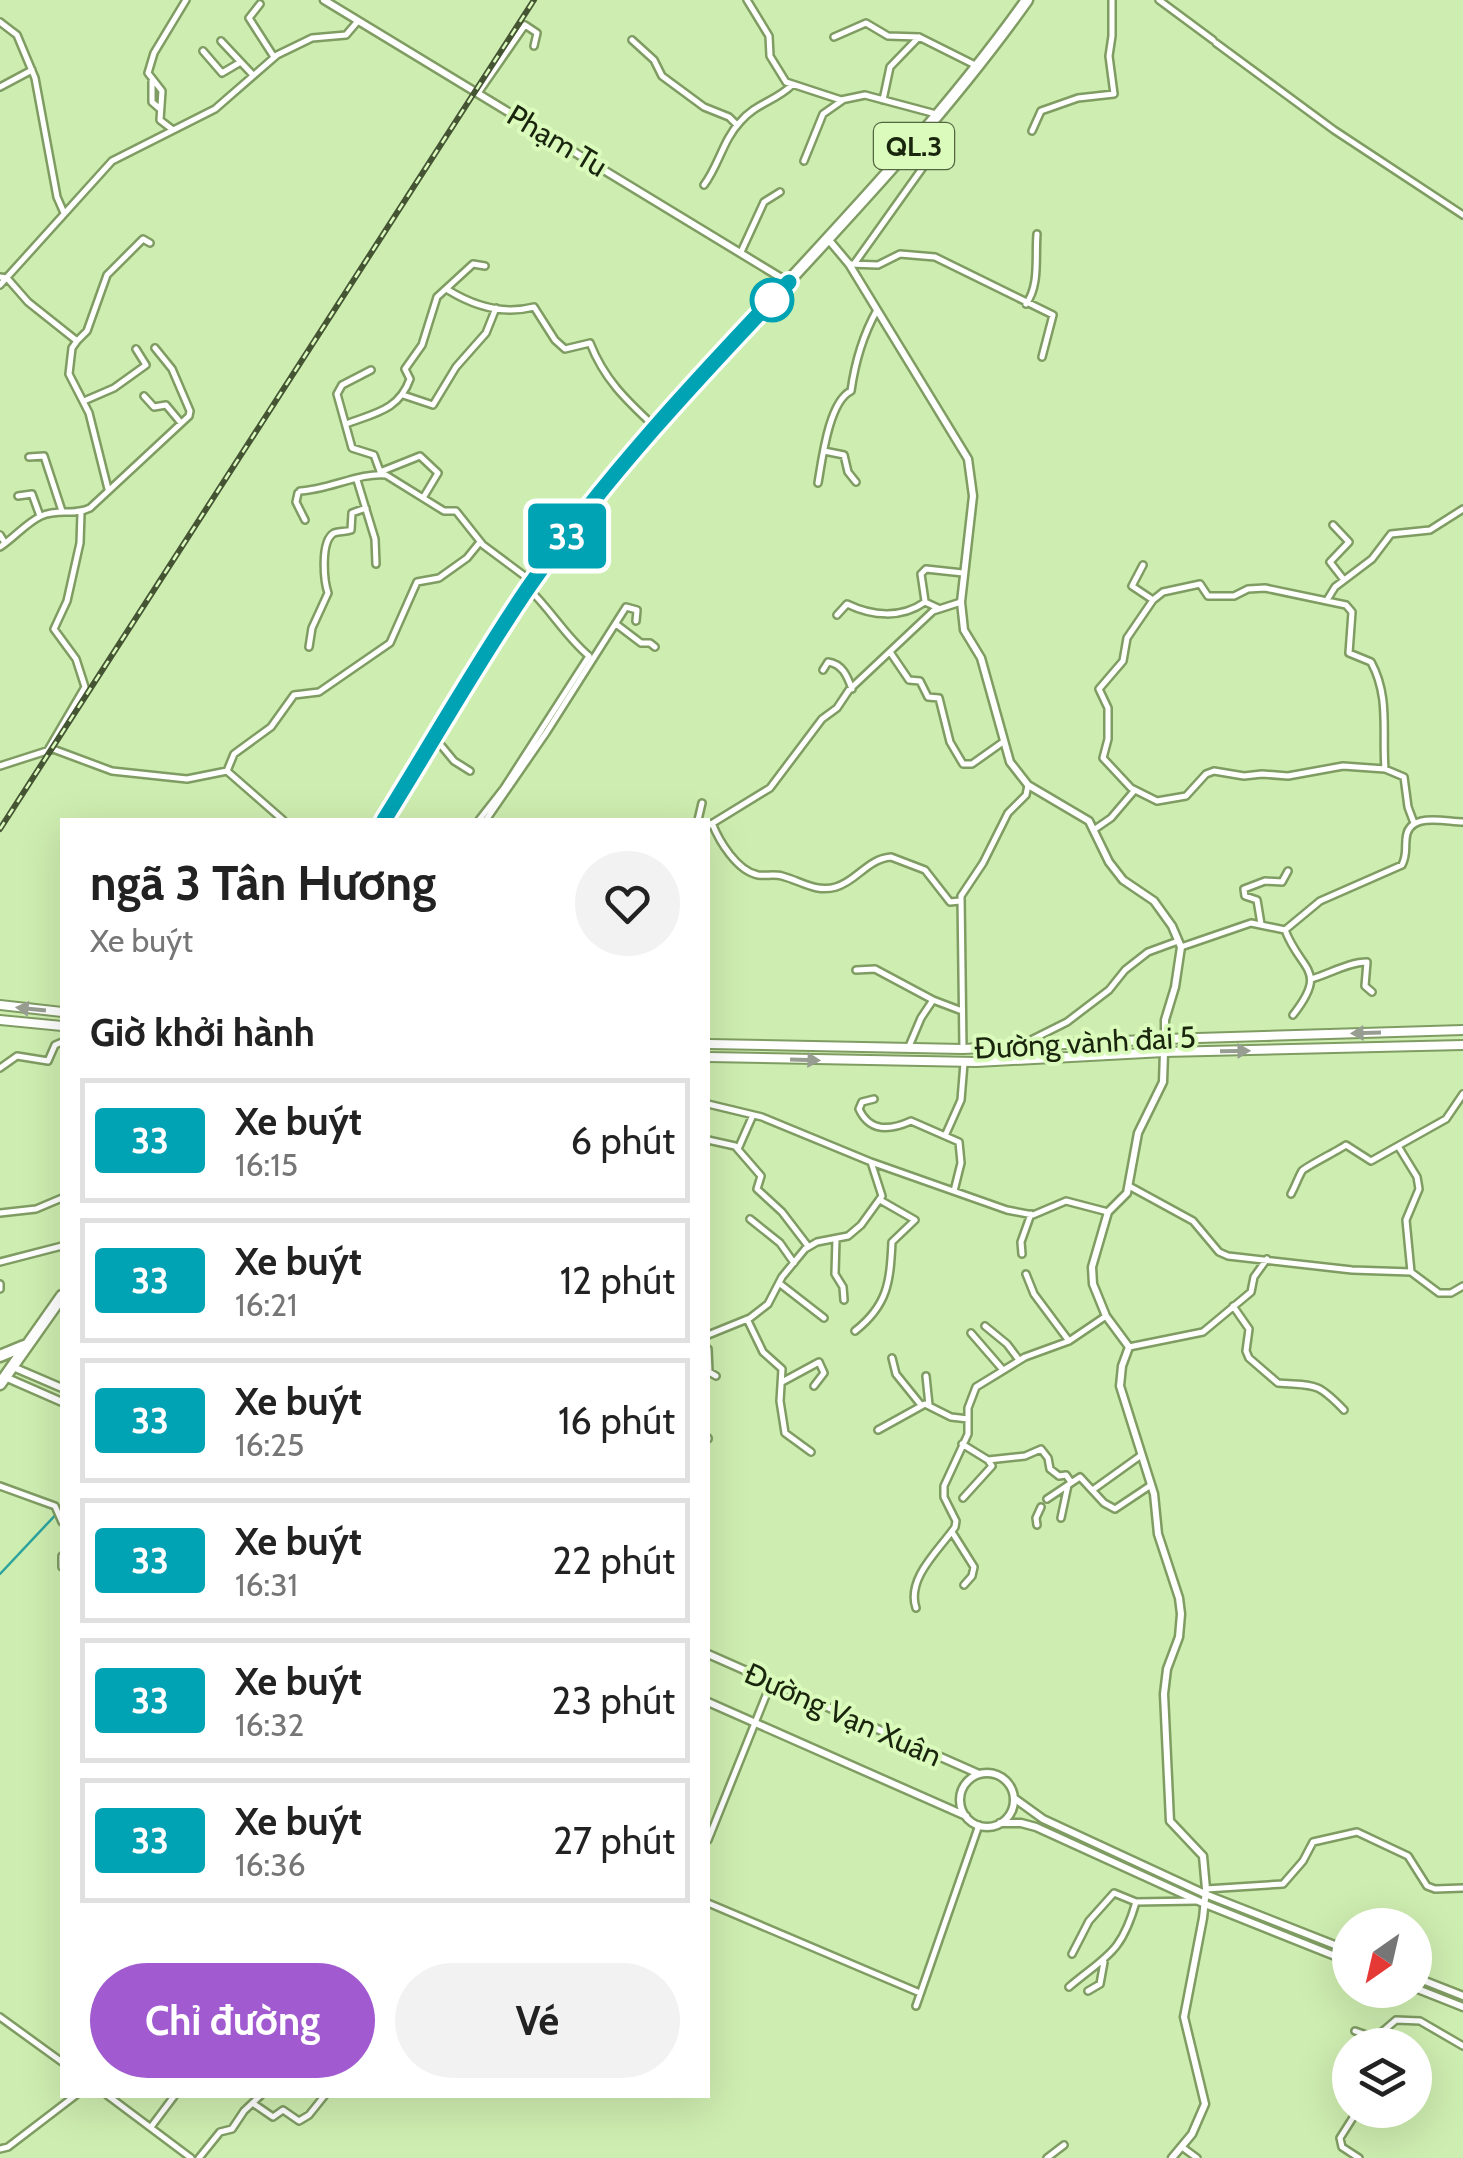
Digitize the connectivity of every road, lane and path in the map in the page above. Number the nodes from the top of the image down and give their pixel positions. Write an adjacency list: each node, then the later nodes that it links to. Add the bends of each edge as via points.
1 (186, 0): 21 (street, via 154,54)
2 (324, 0): 8 (street, Phạm Tu)
3 (747, 0): 22 (street, via 768,36 770,56)
4 (1028, 0): 18 (highway, QL.3)
5 (1112, 0): 31 (street, via 1114,94 1041,112)
6 (1159, 0): 37 (street)
7 (260, 4): 16 (street, via 249,18)
8 (358, 21): 16 (street, via 346,35 312,38); 24 (street, Phạm Tu)
9 (0, 22): 19 (street, via 17,35)
10 (834, 37): 11 (street, via 866,22 888,36)
11 (919, 37): 18 (street); 26 (street, via 890,67)
12 (632, 40): 29 (street, via 662,76)
13 (221, 41): 17 (street)
14 (534, 46): 24 (street, via 538,35 524,24)
15 (203, 51): 17 (street, via 222,73)
16 (274, 56): 20 (street)
17 (238, 62): 20 (street)
18 (979, 67): 28 (highway, QL.3)
19 (32, 70): 23 (street); 36 (street)
20 (252, 74): 30 (street, via 215,108)
21 (152, 80): 27 (street, via 152,102); 27 (street, via 162,91)
22 (792, 85): 25 (street); 29 (street, via 757,104)
23 (0, 87)
24 (478, 94): 41 (street, Phạm Tu)
25 (843, 100): 26 (street); 33 (street, via 824,112)
26 (883, 100): 28 (street)
27 (160, 109): 30 (street, via 160,120)
28 (939, 115): 39 (highway, QL.3)
29 (737, 125): 34 (street)
30 (174, 130): 36 (street, via 112,160)
31 (1032, 131)
32 (941, 142): 42 (street)
33 (804, 161)
34 (704, 185)
35 (780, 192): 41 (street, via 758,211)
36 (64, 214): 44 (street)
37 (1463, 216)
38 (1037, 234): 48 (street, via 1036,276)
39 (828, 239): 42 (street); 45 (highway, QL.3)
40 (150, 244): 51 (street, via 143,239 108,275)
41 (741, 252): 45 (street, Phạm Tu)
42 (852, 264): 48 (street, via 878,265 900,254 935,257); 50 (street)
43 (484, 266): 47 (street, via 474,264)
44 (3, 278): 46 (street); 51 (street)
45 (789, 282): 61 (highway, QL.3)
46 (0, 285)
47 (448, 290): 49 (street, via 475,306); 57 (street, via 437,297 422,345 406,367)
48 (1026, 304): 54 (street, via 1054,318)
49 (496, 308): 57 (street, via 486,333 433,406); 61 (street, via 534,307 565,349 590,343 615,389)
50 (877, 310): 62 (street); 83 (street, via 968,458 974,496)
51 (78, 341): 58 (street, via 70,374)
52 (155, 348): 59 (street, via 190,411)
53 (136, 349): 58 (street, via 146,365)
54 (1042, 356)
55 (371, 370): 60 (street, via 337,394)
56 (144, 396): 59 (street, via 154,406 166,405)
57 (404, 396): 60 (street, via 391,408)
58 (84, 401): 68 (street)
59 (181, 424): 68 (street)
60 (346, 424): 64 (street, via 352,448 372,454)
61 (656, 428): 85 (highway, QL.3)
62 (824, 451): 66 (street, via 844,455); 67 (street)
63 (29, 457): 73 (street, via 44,456)
64 (381, 473): 65 (street); 70 (street); 70 (street, via 419,456 438,473)
65 (358, 480): 71 (street); 76 (street, via 299,492)
66 (856, 482)
67 (818, 483)
68 (108, 489): 74 (street)
69 (18, 496): 75 (street, via 32,494)
70 (423, 498): 79 (street, via 444,512 456,511)
71 (366, 508): 81 (street); 94 (street, via 352,512 351,530 328,539 322,578 328,593)
72 (1463, 509): 84 (street, via 1430,530 1392,534)
73 (62, 512): 74 (street); 75 (street)
74 (81, 513): 102 (street, via 68,602 54,629 76,659 85,687)
75 (40, 516): 80 (street)
76 (304, 520)
77 (1333, 525): 84 (street, via 1349,541 1330,562)
78 (0, 535): 80 (street)
79 (480, 542): 85 (street); 106 (street, via 439,578 419,580 390,643 319,692 294,696 271,727 234,754)
80 (3, 545)
81 (376, 564)
82 (1142, 565): 86 (street, via 1133,588)
83 (963, 573): 88 (street, via 924,570); 89 (street)
84 (1344, 580): 87 (street)
85 (530, 585): 97 (street); 100 (highway, QL.3)
86 (1153, 600): 87 (street, via 1198,584 1208,596 1261,588); 108 (street, via 1127,638 1123,661 1100,689 1108,708 1103,758)
87 (1327, 600): 104 (street, via 1351,608 1349,653 1371,662 1381,681)
88 (926, 602): 90 (street); 91 (street, via 876,614 847,604)
89 (961, 602): 90 (street); 101 (street, via 964,630 981,658)
90 (938, 608): 96 (street)
91 (837, 615)
92 (636, 621): 93 (street, via 637,610 629,606)
93 (616, 624): 95 (street); 97 (street)
94 (310, 646)
95 (655, 647)
96 (890, 652): 99 (street); 101 (street, via 909,680 922,682 928,697 940,698 962,764)
97 (591, 657): 112 (street)
98 (824, 670): 99 (street, via 828,662 838,666)
99 (852, 688): 116 (street, via 770,788)
100 (435, 738): 105 (street); 111 (highway, QL.3)
101 (1003, 742): 107 (street)
102 (48, 750): 103 (street); 106 (street, via 112,771 187,779)
103 (0, 766)
104 (1385, 769): 108 (street, via 1337,767 1284,776 1214,770 1182,798 1156,802); 114 (street, via 1404,777)
105 (470, 771)
106 (227, 772): 110 (street)
107 (1028, 785): 117 (street); 119 (street)
108 (1134, 791): 117 (street)
109 (702, 803): 113 (street)
110 (281, 818)
111 (385, 818)
112 (483, 818)
113 (698, 818)
114 (1414, 822): 115 (street); 121 (street, via 1406,832 1402,865 1320,901)
115 (1463, 822)
116 (710, 825): 119 (street, via 752,873 834,888 891,857 925,870 950,902)
117 (1095, 830): 122 (street, via 1108,862 1154,901)
118 (1288, 871): 120 (street, via 1282,882 1265,880 1244,889 1257,900)
119 (960, 901): 128 (street)
120 (1261, 924): 121 (street); 122 (street)
121 (1285, 930): 124 (street)
122 (1180, 944): 134 (street); 139 (street, via 1148,952 1067,1022)
123 (856, 970): 126 (street, via 875,969)
124 (1311, 979): 125 (street, via 1367,962 1365,986); 130 (street)
125 (1372, 992)
126 (933, 1000): 128 (street); 137 (street)
127 (0, 1005): 129 (main road, one-way to 127)
128 (962, 1011): 140 (street)
129 (60, 1012)
130 (1293, 1016)
131 (0, 1020): 132 (main road)
132 (60, 1026)
133 (1463, 1030): 134 (main road, Đường vành đai 5, one-way to 134)
134 (1164, 1039): 139 (main road, Đường vành đai 5); 141 (main road)
135 (60, 1043): 144 (street, via 48,1061 17,1056)
136 (710, 1044): 140 (main road, Đường vành đai 5)
137 (910, 1044)
138 (1463, 1045): 141 (main road, Đường vành đai 5, one-way to 138)
139 (1016, 1047): 140 (main road, Đường vành đai 5)
140 (963, 1049)
141 (1164, 1052): 143 (main road, Đường vành đai 5); 154 (street, via 1163,1082 1138,1134)
142 (710, 1057): 143 (main road, Đường vành đai 5, one-way to 143)
143 (964, 1062): 149 (street, via 961,1100)
144 (0, 1068)
145 (1463, 1094): 151 (street, via 1446,1118)
146 (874, 1099): 149 (street, via 858,1109 876,1126 892,1130 911,1121)
147 (710, 1104): 148 (street)
148 (754, 1114): 152 (street); 153 (street)
149 (944, 1136): 155 (street, via 960,1146)
150 (710, 1141): 152 (street)
151 (1398, 1146): 156 (street, via 1368,1162 1342,1146 1304,1170); 170 (street, via 1419,1189 1406,1220)
152 (738, 1149): 164 (street, via 760,1176 759,1192)
153 (870, 1162): 155 (street); 158 (street)
154 (1128, 1186): 159 (street); 167 (street, via 1193,1220 1223,1255)
155 (954, 1191): 161 (street)
156 (1291, 1194)
157 (60, 1199): 160 (street)
158 (880, 1200): 163 (street, via 858,1228); 181 (street, via 915,1220 892,1242 884,1302)
159 (1108, 1212): 161 (street, via 1066,1201); 177 (street, via 1092,1267)
160 (0, 1213)
161 (1031, 1214): 166 (street)
162 (750, 1219): 169 (street)
163 (836, 1239): 164 (street); 175 (street)
164 (808, 1246): 169 (street)
165 (60, 1247): 168 (street)
166 (1022, 1254)
167 (1267, 1259): 170 (street); 176 (street, via 1252,1290)
168 (0, 1262)
169 (794, 1262): 172 (street)
170 (1411, 1272): 173 (street, via 1439,1293)
171 (1026, 1274): 185 (street)
172 (779, 1283): 178 (street); 179 (street, via 771,1301)
173 (1463, 1286)
174 (60, 1299): 184 (highway)
175 (844, 1300)
176 (1233, 1306): 186 (street, via 1203,1332); 200 (street, via 1248,1325 1246,1351 1258,1368 1278,1383 1315,1386)
177 (1106, 1316): 185 (street); 186 (street)
178 (824, 1318)
179 (747, 1319): 183 (street); 195 (street, via 763,1352 782,1369)
180 (984, 1326): 189 (street)
181 (855, 1331)
182 (972, 1333): 190 (street)
183 (710, 1334)
184 (32, 1339): 187 (highway); 192 (highway)
185 (1069, 1341): 189 (street)
186 (1129, 1347): 205 (street, via 1120,1386)
187 (0, 1356)
188 (892, 1358): 199 (street, via 896,1374)
189 (1019, 1360): 190 (street)
190 (1003, 1370): 201 (street, via 976,1387)
191 (710, 1372): 193 (street)
192 (6, 1373): 197 (street); 198 (street)
193 (716, 1376)
194 (926, 1376): 199 (street)
195 (782, 1382): 196 (street, via 819,1362 824,1377); 204 (street, via 784,1430)
196 (814, 1386)
197 (60, 1387)
198 (60, 1401)
199 (925, 1405): 201 (street); 202 (street)
200 (1344, 1410)
201 (968, 1418): 203 (street)
202 (878, 1430)
203 (962, 1444): 206 (street); 217 (street, via 944,1486 956,1521)
204 (811, 1452)
205 (1140, 1456): 208 (street); 210 (street)
206 (988, 1460): 207 (street, via 1041,1449 1050,1469); 211 (street, via 991,1469)
207 (1070, 1483): 210 (street, via 1082,1477); 212 (street); 215 (street)
208 (1150, 1485): 210 (street, via 1115,1509); 231 (street, via 1181,1614 1164,1694 1170,1821 1202,1856)
209 (0, 1486): 214 (street)
210 (1094, 1490)
211 (963, 1498)
212 (1047, 1499)
213 (1041, 1507): 216 (street)
214 (60, 1515)
215 (1061, 1518)
216 (1037, 1525)
217 (952, 1532): 218 (street, via 974,1567); 219 (street, via 930,1556 915,1588)
218 (964, 1585)
219 (916, 1608)
220 (710, 1655): 221 (street, Đường Vạn Xuân)
221 (772, 1682): 223 (street); 224 (street, Đường Vạn Xuân)
222 (710, 1703): 223 (street, Đường Vạn Xuân)
223 (756, 1722): 226 (street, Đường Vạn Xuân); 229 (street)
224 (979, 1774): 225 (street, via 1002,1777); 226 (street, via 962,1792)
225 (1014, 1798): 227 (street); 231 (street, via 1043,1819)
226 (966, 1816): 228 (street)
227 (1000, 1823): 228 (street); 233 (street, via 1036,1827)
228 (979, 1825): 242 (street)
229 (710, 1835)
230 (1463, 1888): 231 (street, via 1427,1886 1408,1856 1353,1832 1313,1842 1283,1884)
231 (1206, 1892): 233 (street); 235 (street)
232 (1136, 1902): 233 (street); 236 (street, via 1114,1893); 238 (street, via 1128,1929)
233 (1202, 1903): 237 (street); 260 (street, via 1184,2017 1205,2104)
234 (710, 1905): 242 (street)
235 (1332, 1944)
236 (1072, 1954)
237 (1332, 1955)
238 (1104, 1962): 240 (street); 241 (street, via 1100,1984)
239 (1432, 1984): 244 (street)
240 (1070, 1987)
241 (1088, 1991)
242 (920, 1993): 245 (street)
243 (1432, 1995): 246 (street)
244 (1463, 1996)
245 (916, 2006)
246 (1463, 2007)
247 (0, 2017): 250 (street)
248 (1386, 2028): 249 (street, via 1396,2020 1420,2021)
249 (1463, 2046)
250 (60, 2061)
251 (72, 2098): 261 (street)
252 (111, 2098): 257 (street)
253 (172, 2098): 257 (street)
254 (259, 2098): 256 (street)
255 (322, 2098): 256 (street, via 301,2120 282,2109 271,2116)
256 (254, 2104): 263 (street)
257 (151, 2128): 262 (street)
258 (1346, 2128): 267 (street, via 1342,2148)
259 (1064, 2145): 264 (street)
260 (1182, 2147): 265 (street); 266 (street)
261 (0, 2149)
262 (191, 2158)
263 (199, 2158)
264 (1047, 2158)
265 (1172, 2158)
266 (1197, 2158)
267 (1359, 2158)

